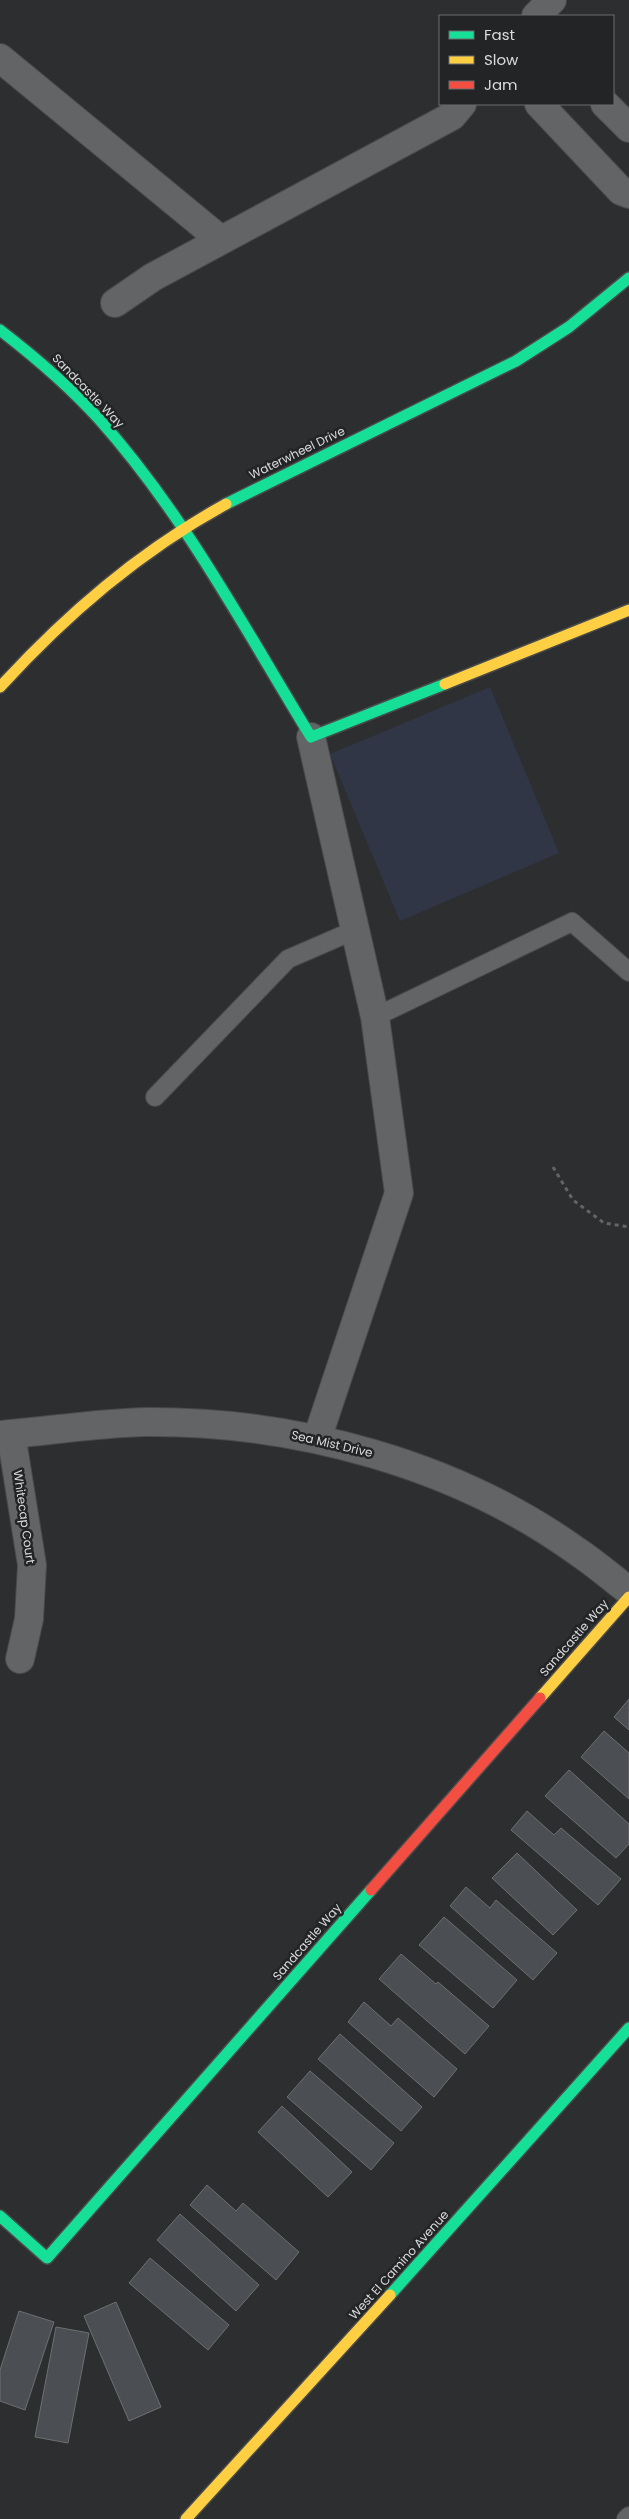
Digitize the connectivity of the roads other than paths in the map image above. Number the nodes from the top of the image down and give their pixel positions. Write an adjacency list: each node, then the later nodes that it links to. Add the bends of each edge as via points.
1 (552, 0): 2 (street)
2 (537, 15)
3 (0, 58): 9 (street)
4 (461, 105): 9 (street, via 452,116)
5 (540, 105): 8 (street, via 621,191)
6 (607, 105): 7 (street)
7 (629, 128)
8 (629, 194)
9 (221, 240): 11 (street, via 153,276)
10 (629, 278): 13 (street, Waterwheel Drive, via 562,334 516,362 261,486)
11 (115, 303)
12 (0, 330): 13 (street, Sandcastle Way, via 40,362 100,421)
13 (182, 529): 15 (street, Waterwheel Drive, via 85,600); 16 (street, Sandcastle Way)
14 (629, 610): 16 (street)
15 (0, 687)
16 (311, 737): 17 (street)
17 (355, 930): 19 (street); 20 (lane, via 288,959)
18 (629, 972): 19 (lane, via 572,922)
19 (375, 1017): 22 (street, via 399,1193)
20 (155, 1097)
21 (6, 1435): 22 (street, Sea Mist Drive, via 146,1422 222,1425); 25 (street, Whitecap Court, via 32,1565 29,1619)
22 (317, 1440): 23 (street, Sea Mist Drive, via 371,1453 444,1478 512,1511 577,1551)
23 (629, 1591)
24 (629, 1597): 27 (street, Sandcastle Way, via 47,2258)
25 (20, 1660)
26 (629, 2028): 29 (street, West El Camino Avenue)
27 (0, 2216)
28 (629, 2516): 30 (lane)
29 (186, 2519)
30 (626, 2519)

